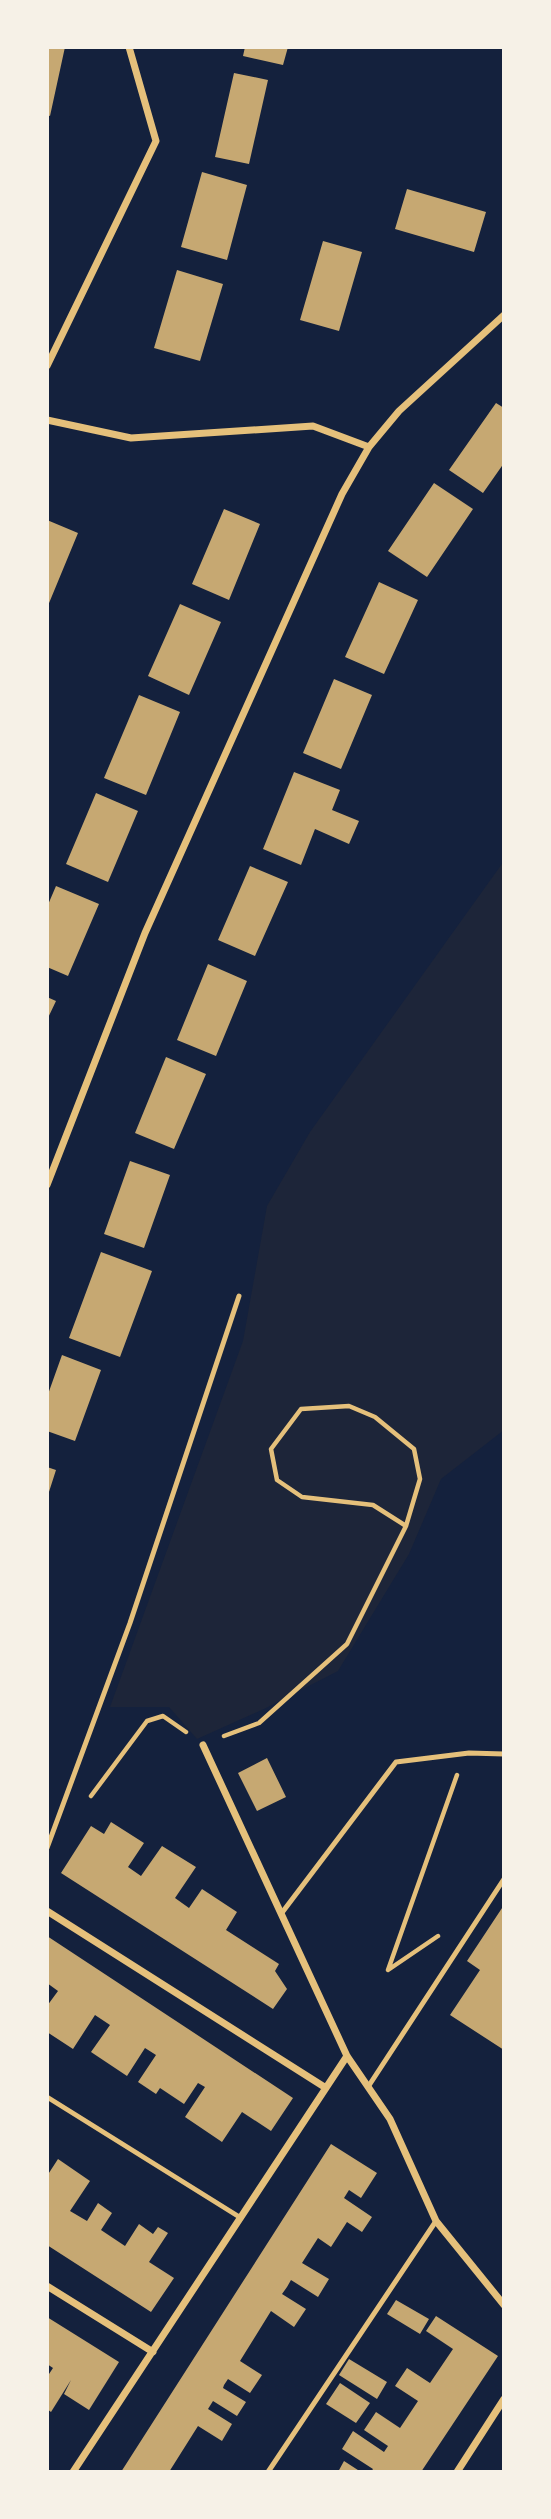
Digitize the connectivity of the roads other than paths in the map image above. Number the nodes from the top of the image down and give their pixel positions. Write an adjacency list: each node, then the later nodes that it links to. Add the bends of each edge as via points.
1 (128, 47): 3 (street, via 156,141)
2 (504, 316): 5 (street, via 399,411)
3 (47, 366)
4 (47, 420): 5 (street, via 131,438 313,426)
5 (369, 447): 6 (street, via 342,494 145,933)
6 (47, 1185)
7 (239, 1296): 10 (lane, via 130,1623)
8 (203, 1745): 13 (street)
9 (504, 1754): 13 (lane, via 469,1753 396,1762)
10 (47, 1848)
11 (504, 1879): 15 (lane)
12 (47, 1911): 16 (street)
13 (281, 1914): 14 (street)
14 (347, 2056): 15 (street); 16 (street)
15 (369, 2087): 19 (street, via 390,2119)
16 (326, 2088): 18 (street)
17 (47, 2097): 18 (lane)
18 (241, 2218): 22 (street)
19 (436, 2221): 21 (street); 25 (lane)
20 (47, 2286): 22 (street)
21 (504, 2305)
22 (153, 2352): 24 (street)
23 (504, 2399): 26 (street)
24 (73, 2472)
25 (268, 2472)
26 (457, 2472)

